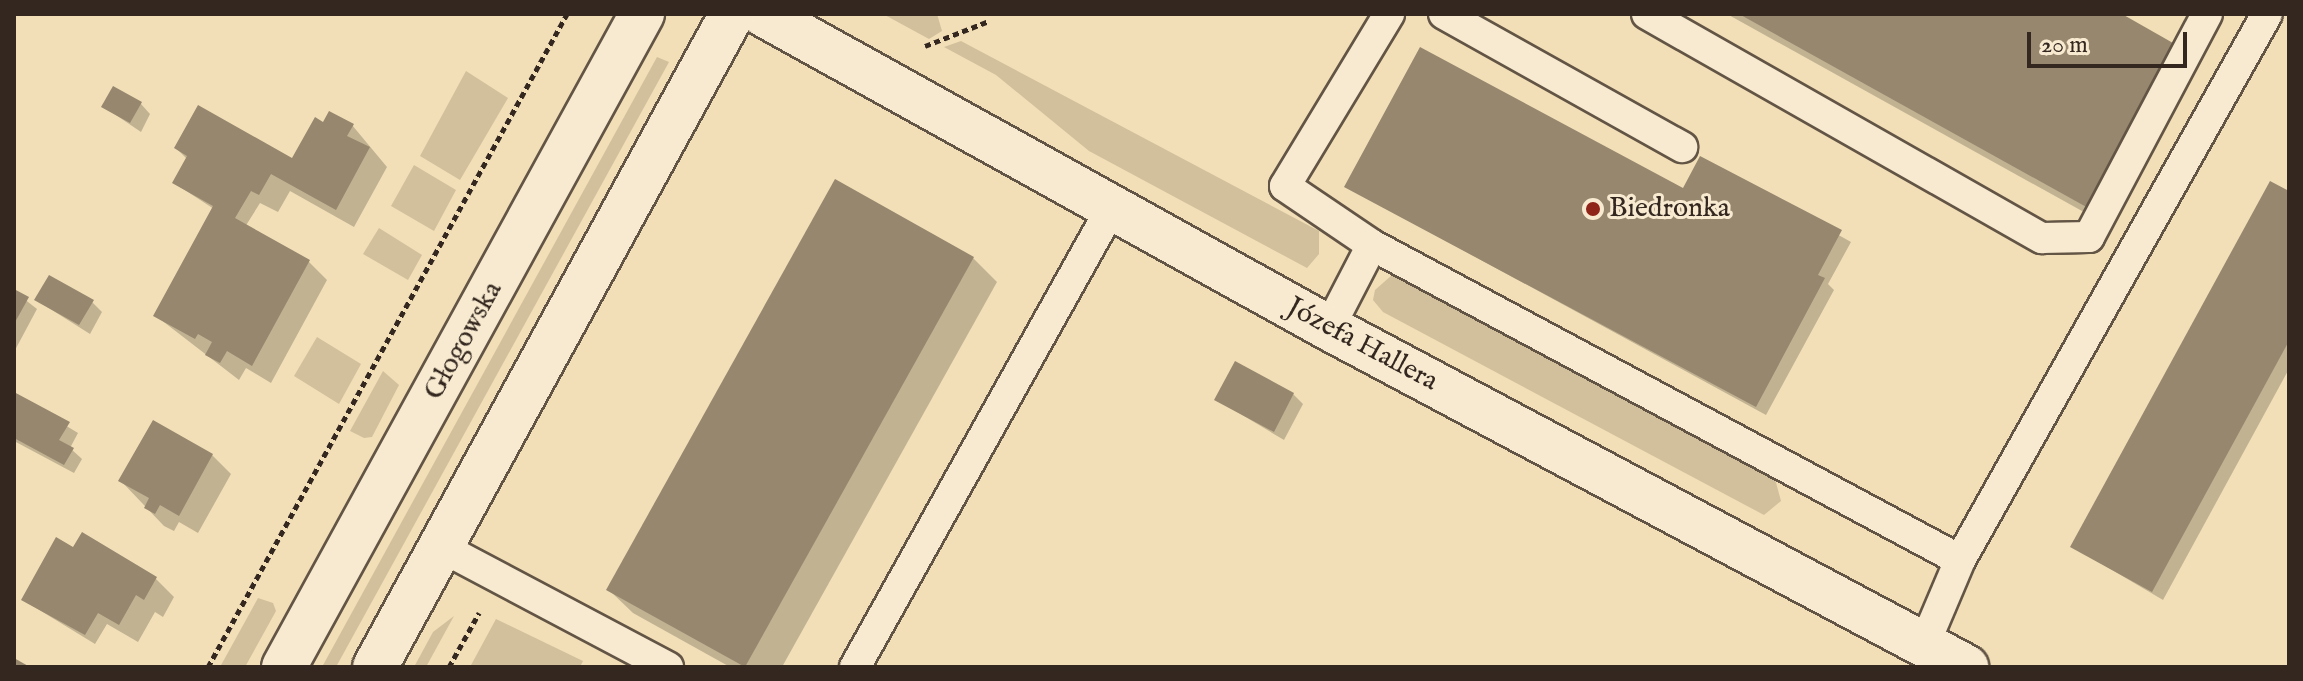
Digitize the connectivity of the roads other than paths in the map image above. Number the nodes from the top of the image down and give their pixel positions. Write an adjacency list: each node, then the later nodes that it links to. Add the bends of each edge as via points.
1 (642, 14): 18 (main road, Głogowska)
2 (732, 14): 14 (main road)
3 (763, 14): 11 (main road, Józefa Hallera)
4 (1389, 14): 12 (lane, via 1285,186)
5 (1444, 14): 10 (lane)
6 (1647, 14): 8 (lane, via 2042,238 2089,237)
7 (2267, 14): 9 (lane)
8 (2206, 18): 9 (lane)
9 (2249, 46): 15 (lane)
10 (1682, 147)
11 (1111, 209): 13 (main road, Józefa Hallera); 20 (lane)
12 (1372, 245): 13 (lane); 15 (lane)
13 (1329, 328): 16 (main road, Józefa Hallera)
14 (441, 547): 17 (lane); 19 (main road)
15 (1960, 560): 16 (lane)
16 (1924, 645): 21 (main road, Józefa Hallera)
17 (661, 665)
18 (284, 667)
19 (375, 667)
20 (855, 667)
21 (1966, 667)

